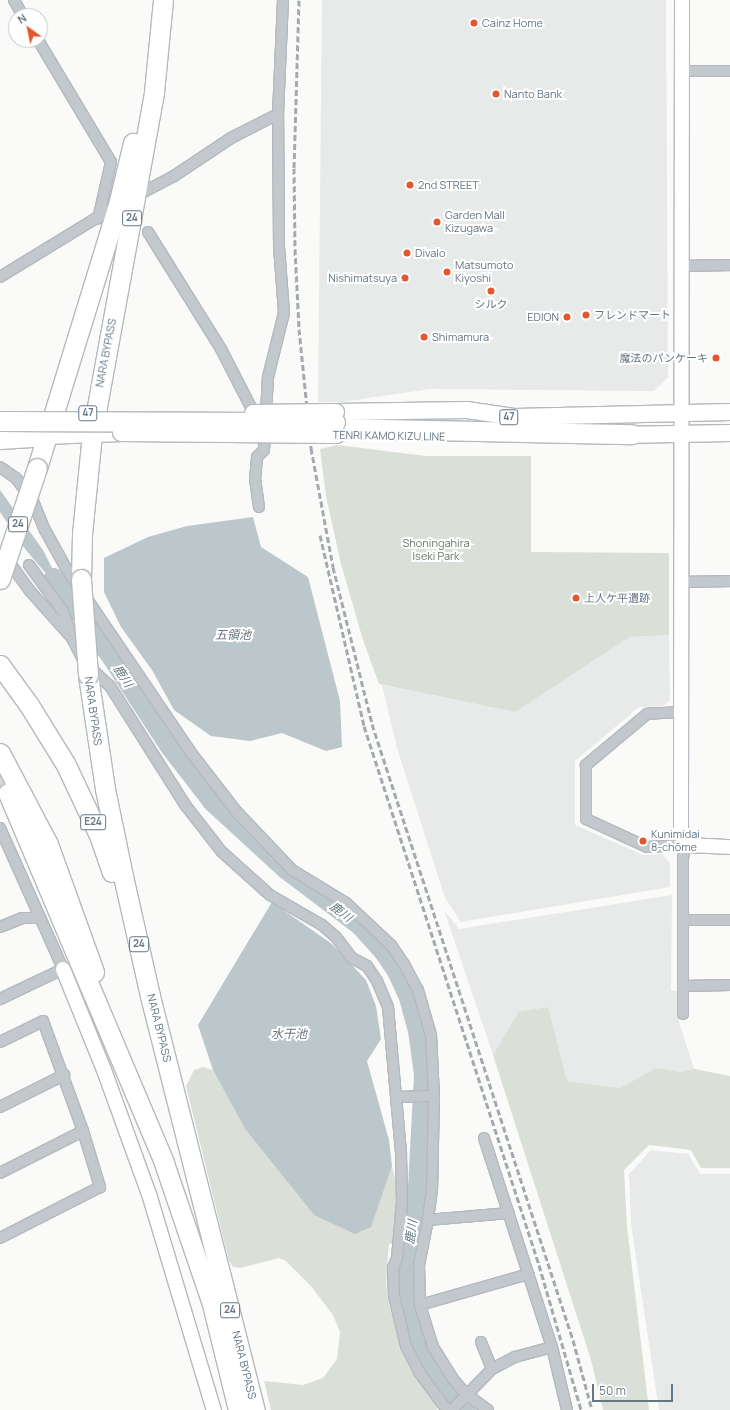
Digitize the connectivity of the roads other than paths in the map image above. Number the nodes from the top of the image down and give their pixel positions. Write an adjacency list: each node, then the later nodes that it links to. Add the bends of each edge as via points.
1 (158, 0): 10 (highway, 24, via 137,127)
2 (163, 0): 9 (highway, NARA BYPASS / 24, via 158,60)
3 (283, 0): 8 (street)
4 (682, 0): 6 (street)
5 (43, 48): 11 (street, via 111,162)
6 (682, 71): 7 (street); 14 (street)
7 (730, 71)
8 (278, 114): 9 (street, via 231,138 174,176); 22 (street, via 279,246 284,313 268,377)
9 (136, 195): 10 (street); 18 (highway, NARA BYPASS / 24)
10 (118, 205): 11 (street); 16 (highway, 24)
11 (98, 219): 15 (street)
12 (148, 232): 22 (street, via 221,349 256,417)
13 (730, 265): 14 (street)
14 (682, 266): 19 (street)
15 (0, 277)
16 (54, 412): 18 (main road, 47); 20 (highway); 29 (highway, 24)
17 (730, 412): 19 (main road, 47)
18 (95, 414): 23 (main road, 47, bridge); 25 (highway, NARA BYPASS / 24)
19 (683, 414): 21 (main road, 47); 27 (street)
20 (4, 415): 23 (highway, bridge)
21 (515, 417): 23 (highway, via 495,422)
22 (266, 424): 31 (street, via 264,450 257,457 255,480)
23 (336, 424): 25 (main road, TENRI KAMO KIZU LINE / 47, bridge); 26 (highway); 28 (highway)
24 (730, 433): 27 (main road)
25 (92, 434): 29 (main road, TENRI KAMO KIZU LINE / 47); 52 (highway, NARA BYPASS / 24, bridge, via 82,534 81,579 88,675 105,789)
26 (632, 434): 27 (main road)
27 (683, 434): 36 (street)
28 (3, 436): 29 (highway)
29 (47, 436): 34 (highway, 24, bridge)
30 (0, 467): 58 (street, via 16,478 33,501 45,530 66,568 189,750 237,812 292,870 346,903 391,945 418,990 424,1008 431,1035)
31 (259, 507)
32 (0, 550): 37 (street, via 30,591)
33 (29, 565): 37 (street, via 64,613)
34 (0, 579)
35 (730, 581): 36 (street)
36 (682, 582): 39 (street)
37 (72, 638): 59 (street, via 84,662 110,686 186,806 222,852 270,895 322,925 336,937 352,958 366,966 380,987 388,1007)
38 (0, 665): 52 (highway, E24, via 48,735 83,799 111,868)
39 (682, 712): 43 (street, via 681,827); 43 (street, via 647,714 586,765 586,819 647,846 669,846)
40 (0, 753): 57 (highway, via 31,808 63,882)
41 (8, 794): 57 (highway, NARA BYPASS / 24)
42 (0, 828): 45 (street)
43 (685, 841): 44 (street, via 697,847); 46 (street)
44 (730, 847)
45 (40, 918): 48 (street, via 22,918); 49 (street)
46 (683, 920): 47 (street); 51 (street)
47 (730, 920)
48 (0, 927)
49 (63, 969): 53 (street); 74 (street, via 104,1070 149,1194)
50 (730, 985): 51 (street)
51 (683, 986): 54 (street)
52 (150, 996): 76 (highway, NARA BYPASS / 24)
53 (0, 1000)
54 (683, 1014)
55 (0, 1042): 56 (street, via 43,1021)
56 (64, 1075): 60 (street); 61 (street)
57 (127, 1079): 75 (highway, NARA BYPASS / 24, via 164,1163 190,1236 212,1304)
58 (434, 1096): 59 (street); 65 (street, via 432,1190)
59 (396, 1097): 73 (street, via 402,1202 397,1258 393,1268 394,1296 406,1346 419,1372)
60 (0, 1107)
61 (83, 1130): 63 (street); 66 (street, via 100,1187)
62 (484, 1138): 64 (street)
63 (0, 1173)
64 (509, 1213): 65 (street); 67 (street)
65 (428, 1220): 68 (street, via 419,1265)
66 (0, 1238)
67 (528, 1274): 68 (street); 70 (street)
68 (420, 1305): 72 (street, via 433,1347)
69 (481, 1342): 71 (street)
70 (552, 1347): 71 (street, via 515,1357); 78 (street)
71 (492, 1370): 72 (street)
72 (464, 1396): 73 (street); 77 (street)
73 (451, 1409)
74 (214, 1410)
75 (238, 1410)
76 (255, 1410)
77 (488, 1410)
78 (567, 1410)

